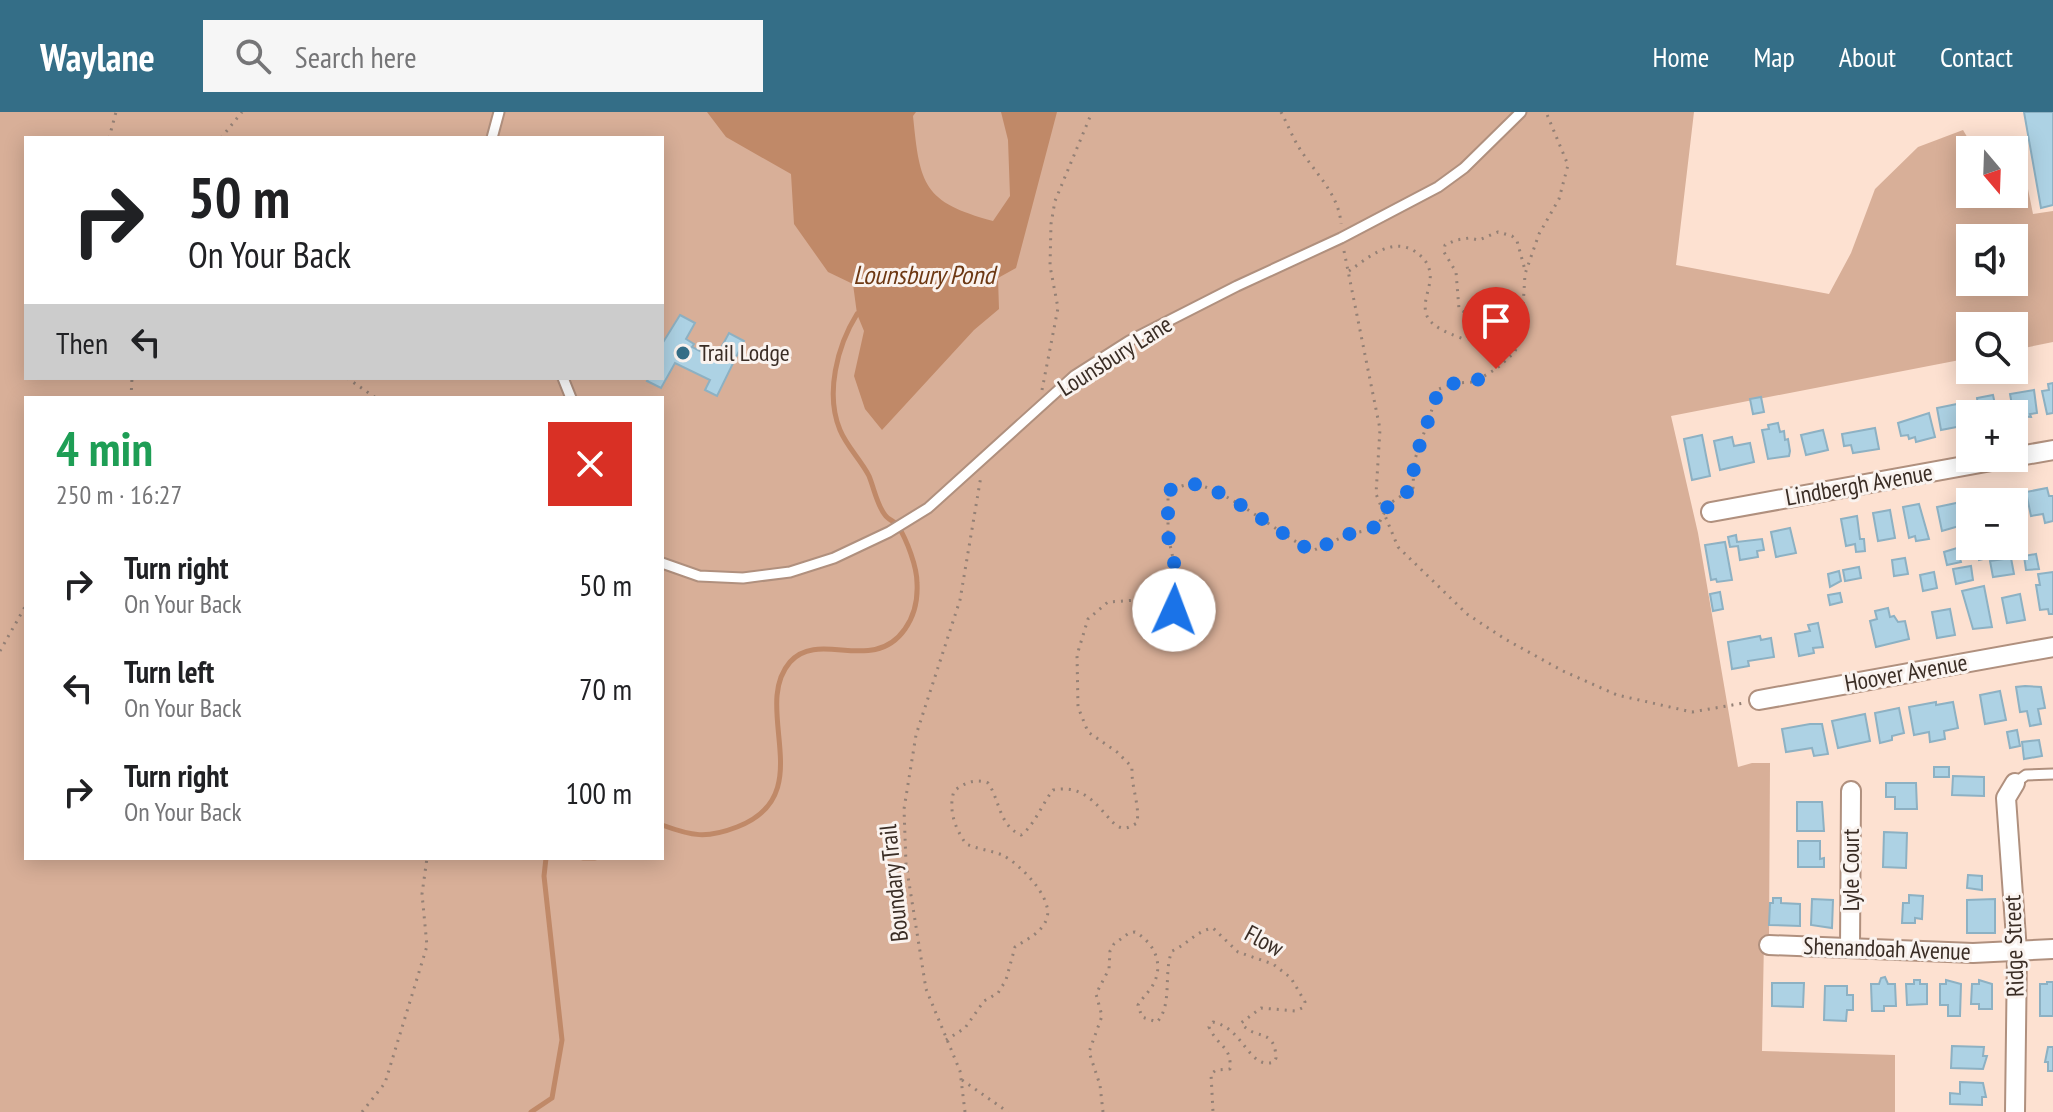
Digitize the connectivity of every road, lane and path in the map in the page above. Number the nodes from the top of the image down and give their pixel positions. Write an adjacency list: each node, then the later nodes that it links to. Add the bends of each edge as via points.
1 (116, 112): 8 (path)
2 (242, 112): 9 (path)
3 (499, 112): 10 (lane)
4 (1281, 112): 11 (path, via 1296,144 1331,193 1340,214)
5 (1521, 112): 11 (lane, Lounsbury Lane, via 1438,187)
6 (1546, 112): 13 (path, via 1568,165 1559,199)
7 (1091, 113): 16 (path, via 1055,201 1051,224 1050,266 1058,308)
8 (110, 136)
9 (223, 136)
10 (493, 136)
11 (1341, 238): 12 (path); 16 (lane, Lounsbury Lane, via 1129,341)
12 (1348, 272): 13 (path, via 1394,245 1414,251 1430,273 1425,312 1429,321 1464,339 1474,325 1459,309 1456,272 1445,245 1498,232 1512,236); 22 (path, via 1380,429 1376,494)
13 (1525, 274): 22 (path, via 1515,352 1474,382 1439,389 1414,462 1413,488 1389,504)
14 (350, 380): 15 (path)
15 (373, 396)
16 (1041, 404): 19 (lane, Lounsbury Lane)
17 (2053, 450): 18 (street)
18 (2028, 454)
19 (982, 461): 23 (lane, Lounsbury Lane, via 928,508 834,558 790,572 743,578 699,576); 36 (path, Boundary Trail, via 963,587 916,735 904,809 906,864 926,989)
20 (1956, 467): 21 (street, Lindbergh Avenue)
21 (1711, 512)
22 (1384, 515): 27 (path, via 1398,547 1467,614 1563,671 1617,695 1692,712); 36 (path, via 1369,530 1312,551 1197,484 1168,491 1168,536 1182,598 1174,610 1138,600 1108,602 1088,619 1077,655 1078,707 1088,732 1132,767 1137,823 1117,827 1087,795 1063,788 1053,790 1021,835 1003,819 988,783 969,782 954,791 954,820 966,844 1011,861 1041,891 1048,907 1036,935 1015,947 998,993)
23 (664, 564)
24 (24, 609): 26 (path)
25 (2053, 647): 27 (street, Hoover Avenue)
26 (0, 651)
27 (1759, 700)
28 (2053, 774): 29 (lane, via 2026,775)
29 (2015, 783): 35 (street, Ridge Street, via 2006,798)
30 (1851, 791): 33 (street, Lyle Court)
31 (427, 860): 38 (path, via 422,894 427,946 385,1083)
32 (1769, 945): 33 (street, Shenandoah Avenue)
33 (1850, 948): 35 (street, Shenandoah Avenue)
34 (2053, 949): 35 (street, Shenandoah Avenue)
35 (2017, 952): 43 (street, Ridge Street)
36 (946, 1040): 37 (path, Boundary Trail)
37 (962, 1080): 39 (path, Boundary Trail); 40 (path)
38 (362, 1112)
39 (965, 1112)
40 (1008, 1112)
41 (1103, 1112): 42 (path, Flow, via 1089,1052 1102,1016 1096,994 1114,944 1135,932 1152,946 1156,979 1138,1005 1142,1017 1157,1022 1164,1009 1172,951 1213,928 1238,952 1284,972 1305,1002 1296,1011 1261,1008 1241,1023 1272,1040 1276,1058 1268,1064 1255,1060 1230,1029 1213,1022 1209,1027 1227,1049 1231,1064 1230,1069 1211,1074)
42 (1213, 1112)
43 (2015, 1112)

